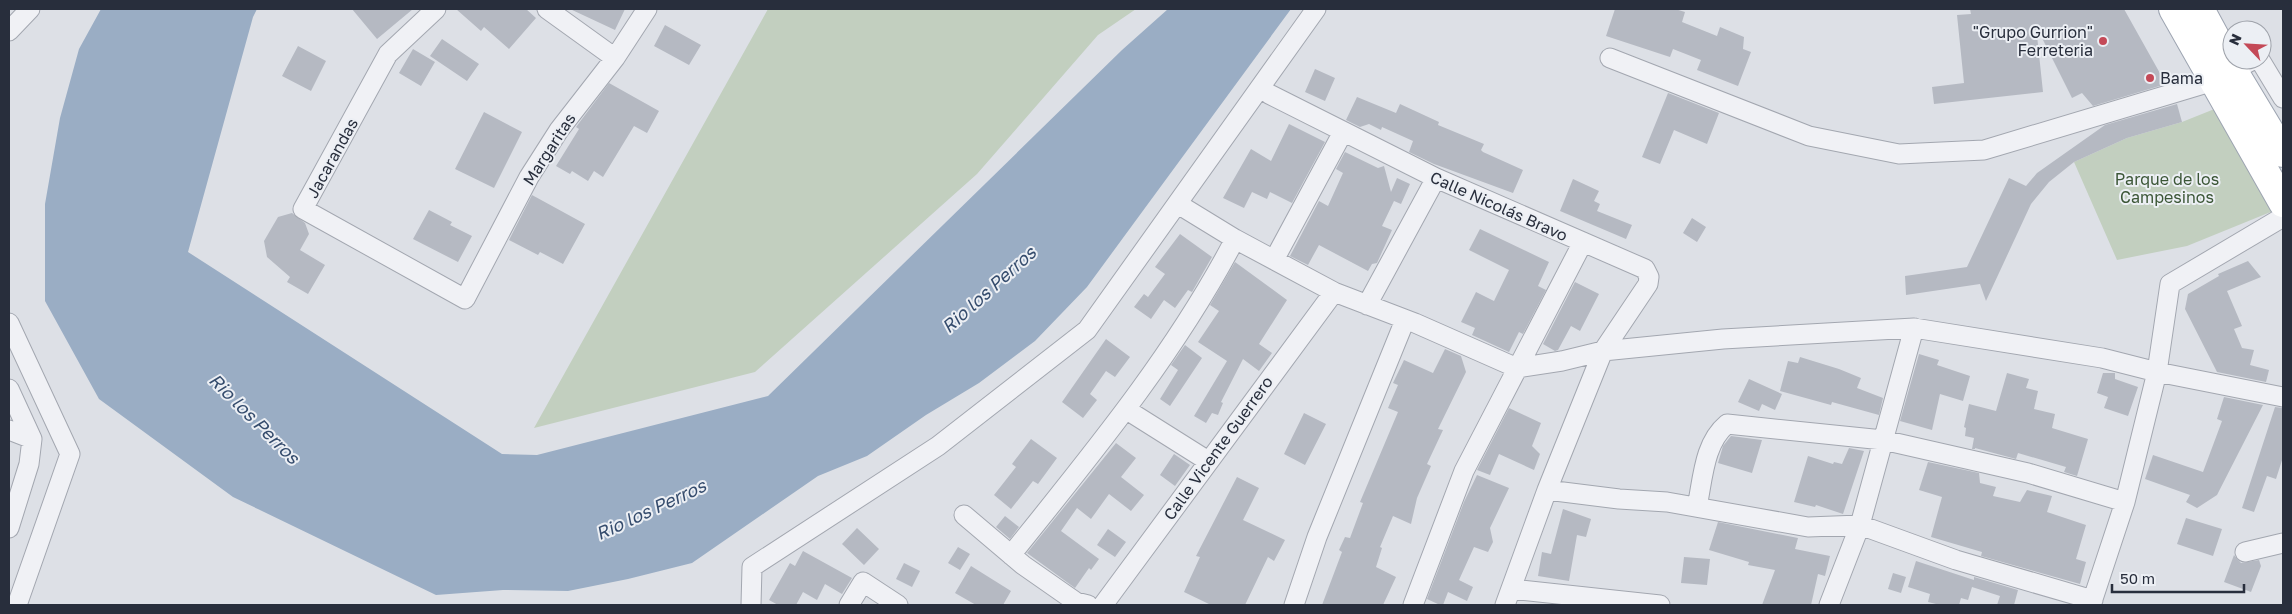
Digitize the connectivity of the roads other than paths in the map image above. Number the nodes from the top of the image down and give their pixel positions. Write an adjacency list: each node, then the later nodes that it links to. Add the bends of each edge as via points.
1 (30, 9): 8 (street)
2 (436, 9): 27 (street, Jacarandas, via 388,54 303,209)
3 (547, 9): 10 (street)
4 (647, 9): 10 (street, Margaritas)
5 (1316, 9): 54 (street, via 1087,330 938,446 752,567)
6 (2172, 9): 12 (main road)
7 (2200, 9): 9 (main road)
8 (9, 31)
9 (2222, 50)
10 (615, 58): 27 (street, Margaritas, via 559,130 529,178)
11 (1610, 58): 13 (street, via 1809,136 1899,154 1984,150)
12 (2222, 59)
13 (2233, 70): 18 (main road); 20 (main road)
14 (2266, 70): 16 (street)
15 (1269, 94): 17 (street, Calle Nicolás Bravo)
16 (2283, 98)
17 (1343, 132): 19 (street, Calle Nicolás Bravo); 25 (street)
18 (2283, 153)
19 (1436, 178): 24 (street, Calle Nicolás Bravo); 28 (street)
20 (2283, 203)
21 (1186, 209): 23 (street)
22 (2283, 217): 34 (street, via 2170,284)
23 (1235, 240): 25 (street); 37 (street, via 1214,281)
24 (1582, 242): 32 (street, Calle Nicolás Bravo, via 1645,269 1649,277 1648,284); 33 (street)
25 (1274, 260): 26 (street)
26 (1334, 292): 28 (street); 41 (street, Calle Vicente Guerrero)
27 (465, 299)
28 (1367, 305): 29 (street)
29 (1405, 320): 33 (street); 59 (street, via 1317,537)
30 (9, 323): 53 (street, via 70,454)
31 (1914, 328): 32 (street, via 1732,338); 34 (street, via 2102,358); 40 (street)
32 (1603, 351): 33 (street); 42 (street)
33 (1517, 368): 60 (street, via 1464,471)
34 (2158, 372): 36 (street); 43 (street)
35 (9, 389): 39 (street)
36 (2283, 397)
37 (1127, 410): 41 (street); 50 (street)
38 (9, 430): 39 (street)
39 (32, 439): 47 (street, via 29,464)
40 (1883, 440): 43 (street, via 2028,473); 44 (street, via 1727,424 1711,442); 46 (street)
41 (1208, 461): 58 (street, Calle Vicente Guerrero)
42 (1547, 490): 44 (street); 51 (street)
43 (2126, 502): 52 (street)
44 (1697, 507): 46 (street, via 1808,527)
45 (964, 515): 50 (street)
46 (1860, 525): 52 (street, via 1956,560); 62 (street)
47 (9, 528)
48 (2283, 543): 49 (street)
49 (2245, 552)
50 (1011, 555): 57 (street, via 1076,602)
51 (1508, 597): 61 (street)
52 (2092, 603)
53 (17, 605)
54 (751, 605)
55 (850, 605): 56 (street, via 863,582)
56 (898, 605)
57 (1088, 605)
58 (1103, 605)
59 (1294, 605)
60 (1413, 605)
61 (1660, 605)
62 (1829, 605)

